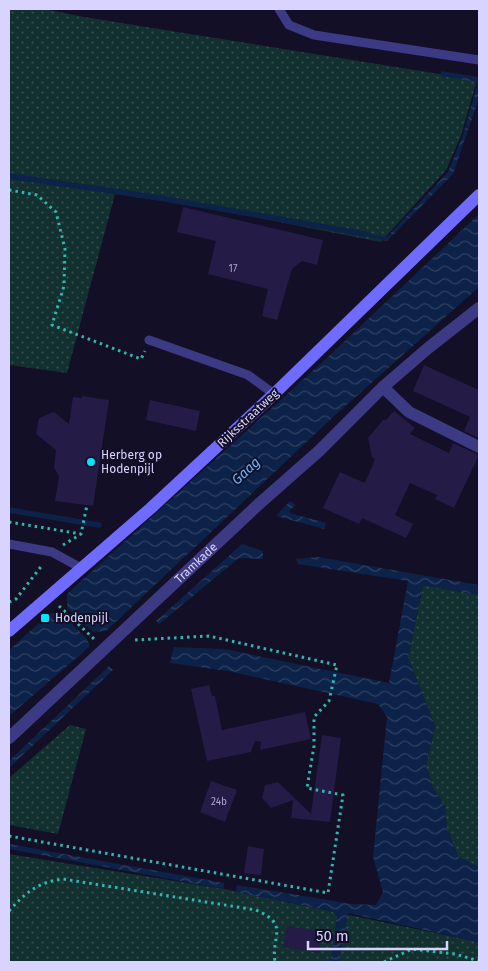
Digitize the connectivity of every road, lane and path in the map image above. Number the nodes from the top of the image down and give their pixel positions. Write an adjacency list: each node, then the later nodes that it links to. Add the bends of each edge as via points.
1 (279, 9): 2 (lane, via 289,25 314,35)
2 (479, 60)
3 (9, 190): 6 (path, via 37,195 56,212 65,249 64,286 52,325 142,359)
4 (479, 195): 8 (main road, Rijksstraatweg)
5 (479, 308): 7 (street, Tramkade)
6 (149, 340): 8 (lane, via 248,375)
7 (383, 387): 9 (street, via 409,412); 18 (street, Tramkade, via 319,451)
8 (274, 394): 15 (main road, Rijksstraatweg)
9 (479, 447)
10 (87, 505): 12 (path)
11 (9, 522): 13 (path)
12 (84, 528)
13 (81, 534)
14 (9, 544): 15 (lane, via 52,552)
15 (81, 568): 17 (main road, Rijksstraatweg)
16 (57, 603): 18 (path)
17 (9, 630)
18 (102, 644): 19 (street, Tramkade); 20 (path, via 209,636 337,664 330,701 314,717 314,746 307,788 344,795 328,894)
19 (9, 738)
20 (9, 836)
21 (9, 911): 23 (path, via 45,881 63,879 256,910 271,916 276,927)
22 (479, 961): 24 (path, via 455,954 412,949)
23 (275, 962)
24 (384, 962)

